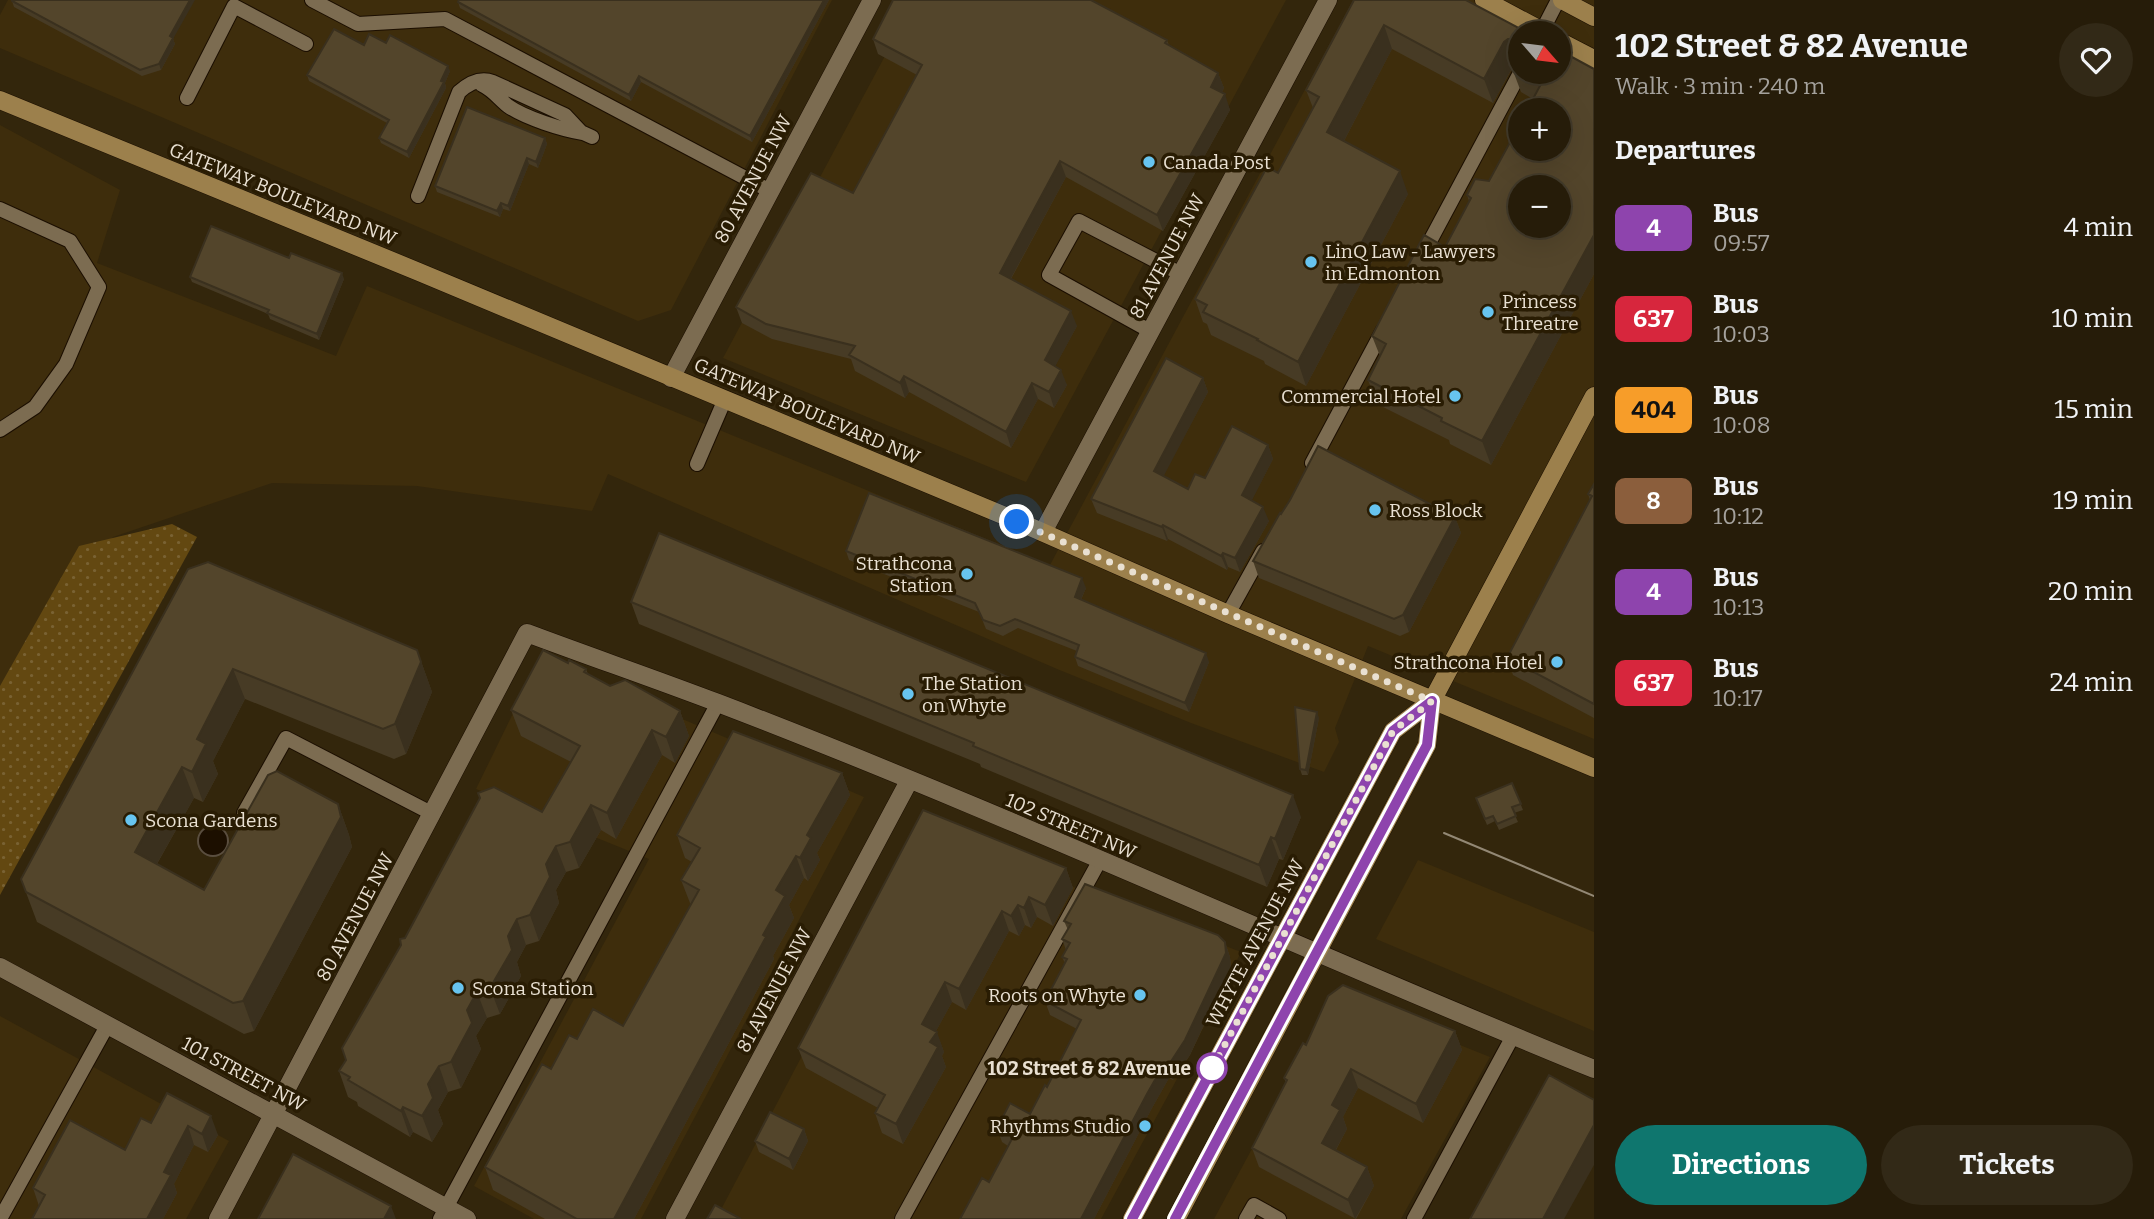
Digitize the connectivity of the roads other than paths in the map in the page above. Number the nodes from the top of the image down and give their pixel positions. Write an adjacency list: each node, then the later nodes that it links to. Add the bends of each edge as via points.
1 (313, 0): 16 (lane, via 358,24 445,19)
2 (872, 0): 16 (street, 80 AVENUE NW)
3 (1328, 0): 20 (street, 81 AVENUE NW)
4 (1484, 0): 7 (main road)
5 (1560, 0): 6 (main road); 8 (lane)
6 (1594, 17)
7 (1522, 21)
8 (1549, 21)
9 (306, 44): 13 (lane, via 234,6)
10 (1572, 48): 11 (main road)
11 (1594, 59)
12 (1514, 84): 19 (lane)
13 (187, 98)
14 (0, 100): 23 (main road, GATEWAY BOULEVARD NW)
15 (587, 135): 17 (lane, via 565,115 529,98 488,79 473,82 459,92)
16 (770, 191): 23 (street, 80 AVENUE NW)
17 (418, 196)
18 (0, 209): 26 (lane, via 70,241 99,287 66,364 34,407)
19 (1415, 270)
20 (1181, 274): 22 (street, 81 AVENUE NW); 22 (lane, via 1079,221 1049,275)
21 (1389, 319): 28 (lane)
22 (1150, 331): 29 (street, 81 AVENUE NW)
23 (671, 378): 25 (main road, GATEWAY BOULEVARD NW)
24 (1594, 396): 33 (main road, WHYTE AVENUE NW)
25 (725, 399): 27 (lane); 29 (main road, GATEWAY BOULEVARD NW)
26 (0, 430)
27 (697, 464)
28 (1305, 475)
29 (1043, 532): 31 (main road, GATEWAY BOULEVARD NW)
30 (1272, 534): 31 (lane)
31 (1228, 614): 33 (main road, GATEWAY BOULEVARD NW)
32 (527, 633): 34 (street, 102 STREET NW); 38 (street, 80 AVENUE NW)
33 (1432, 701): 35 (main road, GATEWAY BOULEVARD NW); 40 (main road, WHYTE AVENUE NW, via 1393,731); 41 (main road, WHYTE AVENUE NW, via 1427,745)
34 (718, 703): 36 (street, 102 STREET NW); 47 (lane)
35 (1594, 768)
36 (909, 781): 39 (street, 102 STREET NW); 51 (street, 81 AVENUE NW)
37 (244, 813): 38 (lane, via 286,737)
38 (433, 814): 46 (street, 80 AVENUE NW)
39 (1100, 860): 40 (street, 102 STREET NW); 52 (lane)
40 (1281, 938): 41 (street, 102 STREET NW); 53 (main road, WHYTE AVENUE NW)
41 (1317, 952): 44 (street, 102 STREET NW); 54 (main road, WHYTE AVENUE NW)
42 (0, 967): 43 (street, 101 STREET NW)
43 (107, 1026): 46 (street, 101 STREET NW); 48 (lane)
44 (1513, 1036): 45 (street, 102 STREET NW); 57 (lane)
45 (1594, 1069)
46 (275, 1114): 47 (street, 101 STREET NW); 49 (street, 80 AVENUE NW)
47 (443, 1213): 50 (street, 101 STREET NW)
48 (0, 1219)
49 (218, 1219)
50 (467, 1219)
51 (675, 1219)
52 (902, 1219)
53 (1132, 1219)
54 (1175, 1219)
55 (1246, 1219): 56 (lane, via 1254,1205)
56 (1279, 1219)
57 (1414, 1219)

